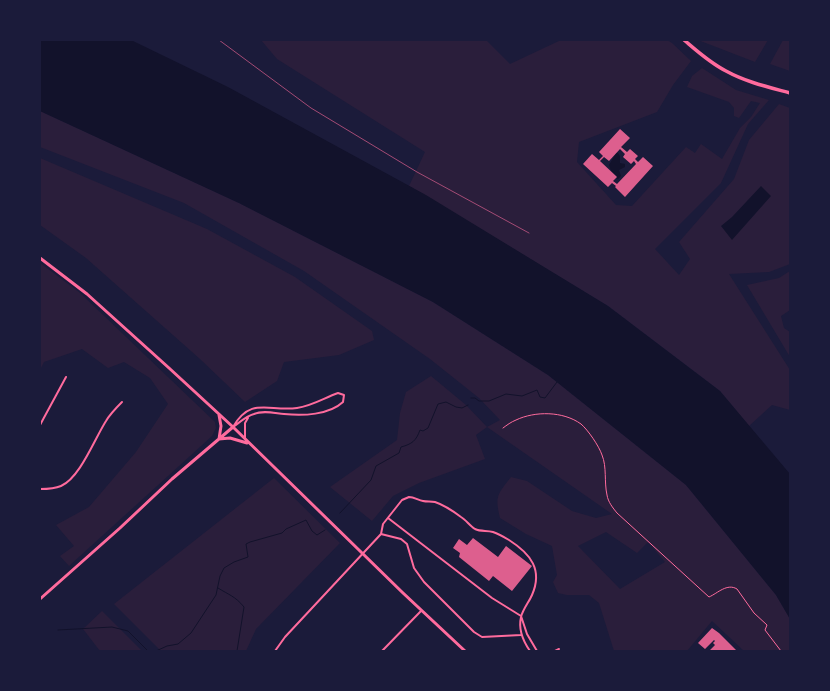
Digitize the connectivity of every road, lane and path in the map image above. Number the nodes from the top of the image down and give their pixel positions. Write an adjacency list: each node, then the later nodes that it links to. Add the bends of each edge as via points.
1 (684, 40): 2 (main road, via 726,72)
2 (790, 93)
3 (40, 258): 6 (main road, via 87,294)
4 (66, 377): 8 (street)
5 (122, 402): 14 (street, via 106,420 70,480 54,488)
6 (219, 415): 9 (main road); 11 (main road)
7 (248, 416): 9 (street); 9 (street, via 267,412 308,415 340,405 344,395 338,393 297,408 259,407 245,412); 12 (street, via 245,423)
8 (40, 425)
9 (233, 427): 11 (main road); 12 (main road)
10 (503, 428): 29 (path, via 514,420 544,414 563,416 582,425 602,455 607,494 617,513 709,597 728,587 734,587 767,625 765,630)
11 (219, 438): 13 (main road, via 241,440); 18 (main road)
12 (245, 440): 13 (main road)
13 (249, 444): 17 (main road)
14 (40, 489)
15 (388, 518): 16 (street, via 383,524); 20 (street, via 492,598); 20 (street, via 402,500 414,497 452,510 476,529 492,531 510,540 528,555 536,570 536,583)
16 (381, 534): 17 (street); 21 (street, via 401,539 407,544 414,568 424,582 474,632 482,637)
17 (363, 555): 19 (main road); 23 (street, via 285,637)
18 (40, 599)
19 (421, 611): 24 (street); 25 (main road)
20 (521, 616): 21 (street); 27 (street, via 527,634)
21 (521, 635): 26 (street)
22 (559, 649): 28 (street)
23 (275, 651)
24 (382, 651)
25 (465, 651)
26 (530, 651)
27 (537, 651)
28 (555, 651)
29 (781, 651)

